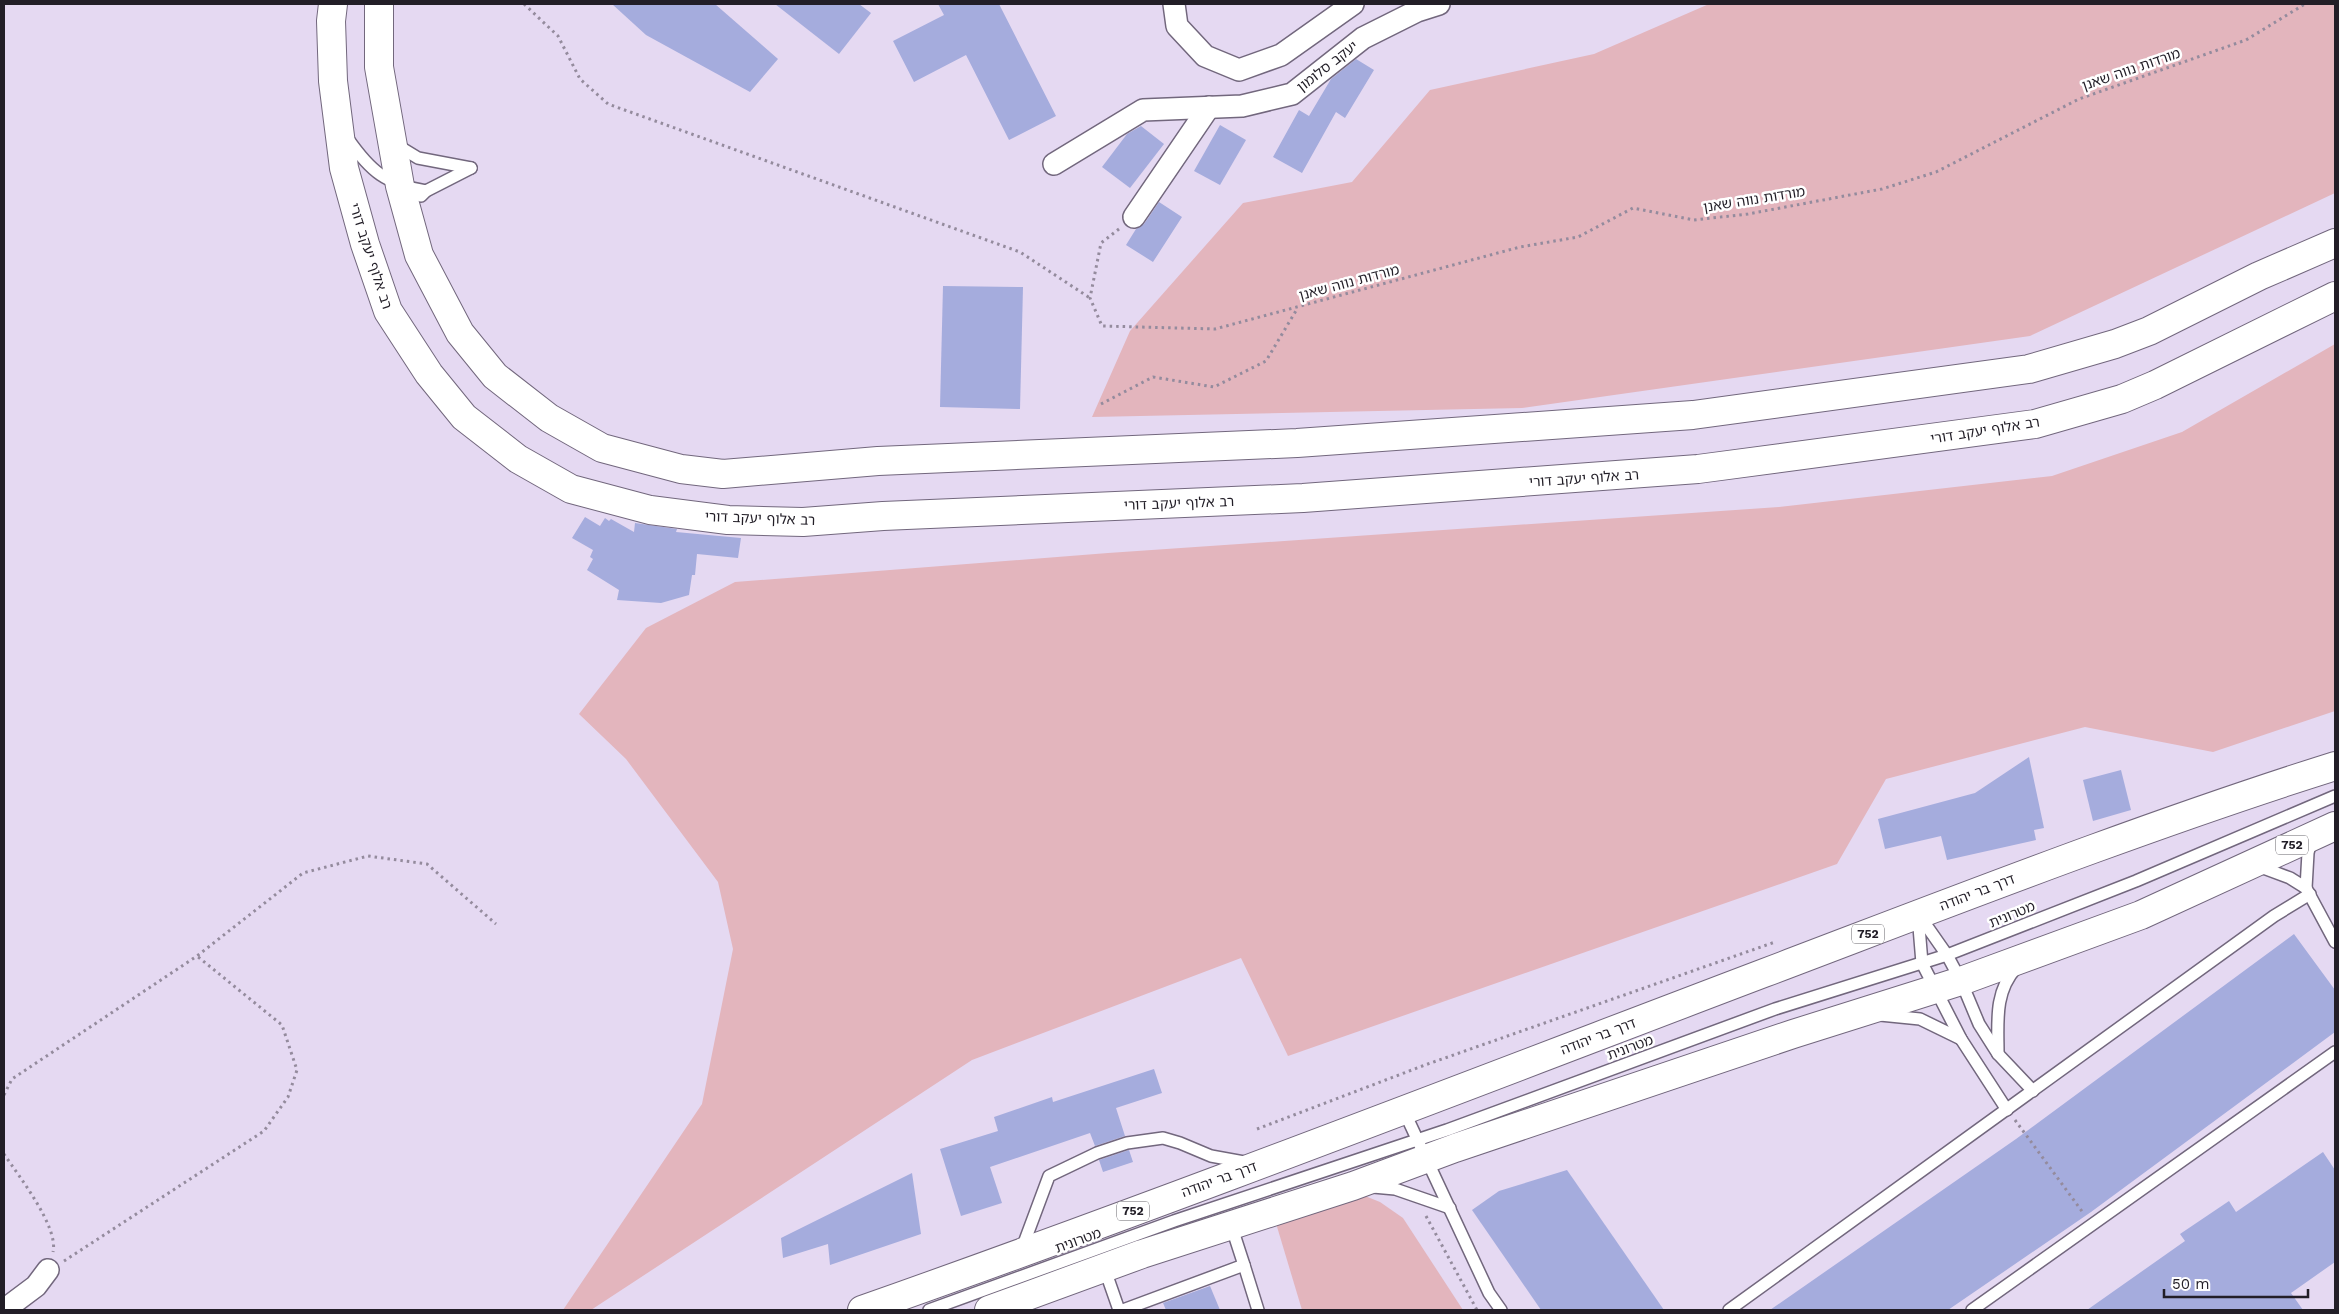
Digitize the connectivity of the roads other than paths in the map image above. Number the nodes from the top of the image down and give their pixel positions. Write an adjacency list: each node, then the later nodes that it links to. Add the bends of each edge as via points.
1 (333, 4): 7 (main road, רב אלוף יעקב דורי, via 333,81)
2 (379, 4): 8 (main road, via 379,67)
3 (1174, 4): 4 (street, via 1177,26 1205,56 1239,70 1281,55)
4 (1353, 4)
5 (1439, 4): 6 (street, יעקב סלומון, via 1417,11 1363,38 1292,94 1242,106)
6 (1209, 107): 9 (street, יעקב סלומון, via 1143,110); 11 (street)
7 (338, 123): 10 (lane, via 355,150 384,178); 13 (main road, רב אלוף יעקב דורי, via 344,168 388,311 429,374 464,417 518,459 571,489 650,510 728,520 803,522 893,515 1303,498 1698,470 2035,424 2122,399 2155,385)
8 (393, 143): 10 (main road); 10 (lane, via 418,158 471,168)
9 (1054, 164)
10 (411, 195): 12 (main road, via 419,255 460,333 495,376 549,418 602,448 681,469 723,474 878,461 1297,443 1693,415 2029,369 2149,331)
11 (1134, 217)
12 (2335, 242)
13 (2335, 296)
14 (2335, 766): 19 (main road, דרך בר יהודה / 752, via 2110,843)
15 (2335, 796): 21 (lane, מטרונית)
16 (2324, 831): 17 (main road, 752); 18 (lane, via 2308,853)
17 (2249, 865): 18 (lane, via 2276,872); 22 (main road, 752, via 2141,915)
18 (2308, 891): 20 (lane); 30 (lane)
19 (1918, 915): 21 (lane); 23 (lane); 32 (main road, דרך בר יהודה / 752)
20 (2334, 935)
21 (1947, 955): 23 (lane, מטרונית); 24 (lane)
22 (2027, 957): 24 (main road, 752); 29 (lane, via 2002,988)
23 (1922, 963): 25 (lane); 33 (lane, מטרונית, via 1775,1009)
24 (1961, 981): 25 (main road, 752); 29 (lane, via 1979,1024)
25 (1936, 989): 26 (main road, 752); 27 (lane)
26 (1846, 1017): 27 (lane, via 1891,1016 1920,1020); 33 (main road, 752)
27 (1961, 1039): 31 (lane)
28 (2335, 1052): 50 (lane)
29 (1998, 1054): 30 (lane)
30 (2033, 1090): 31 (lane)
31 (2007, 1110): 49 (lane)
32 (1404, 1111): 33 (lane); 34 (main road, דרך בר יהודה / 752)
33 (1421, 1149): 35 (main road, 752); 36 (lane); 44 (lane, מטרונית, via 1165,1224)
34 (1264, 1163): 38 (main road, דרך בר יהודה / 752); 38 (lane, via 1234,1162 1163,1138 1127,1143 1097,1153 1049,1176)
35 (1354, 1186): 36 (lane, via 1396,1189); 37 (main road, 752)
36 (1450, 1208): 48 (lane, via 1489,1293)
37 (1231, 1225): 39 (lane); 40 (main road, 752)
38 (1021, 1252): 43 (main road, דרך בר יהודה / 752)
39 (1244, 1265): 46 (lane); 47 (lane)
40 (1104, 1267): 45 (main road, 752); 46 (lane)
41 (48, 1270): 42 (street, via 36,1286)
42 (4, 1310)
43 (862, 1310)
44 (929, 1310)
45 (989, 1310)
46 (1121, 1310)
47 (1258, 1310)
48 (1501, 1310)
49 (1729, 1310)
50 (1972, 1310)

